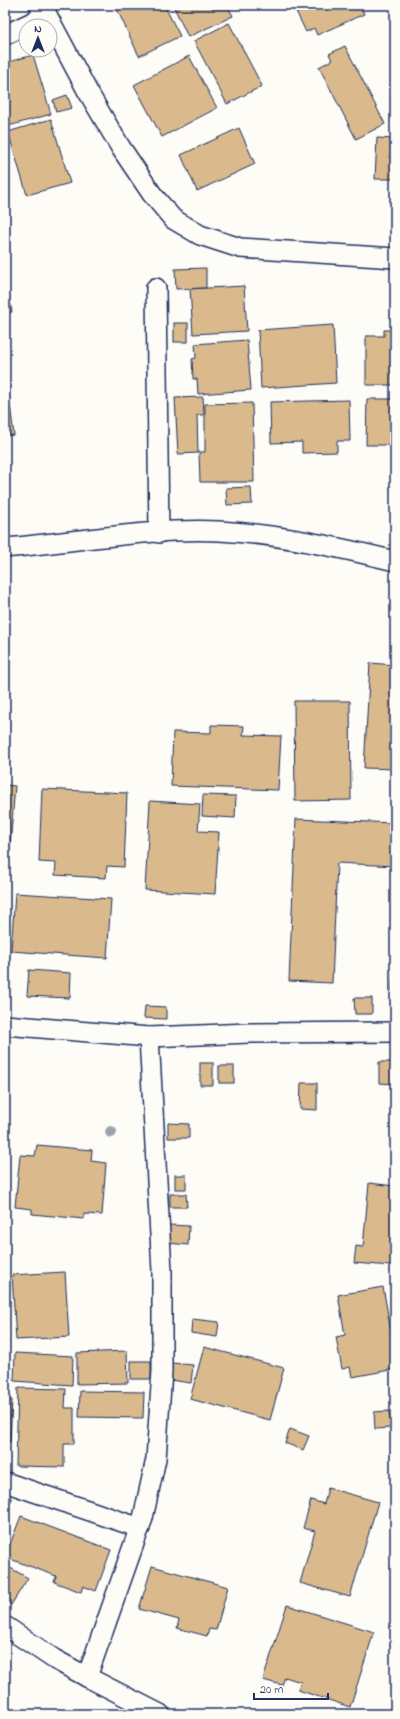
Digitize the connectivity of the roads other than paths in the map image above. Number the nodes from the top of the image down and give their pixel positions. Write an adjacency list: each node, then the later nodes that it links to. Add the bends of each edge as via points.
1 (42, 10): 2 (street); 3 (street, via 121,148 152,194 173,219 200,235 240,248)
2 (5, 35)
3 (395, 258)
4 (156, 288): 5 (street)
5 (159, 532): 6 (street); 7 (street, via 218,531 268,535)
6 (5, 548)
7 (395, 561)
8 (5, 1025): 10 (street)
9 (395, 1032): 10 (street)
10 (149, 1037): 12 (street, via 162,1271 162,1371 156,1459)
11 (5, 1482): 12 (street)
12 (140, 1528): 14 (street)
13 (5, 1626): 14 (street)
14 (87, 1678): 15 (street)
15 (160, 1714)

